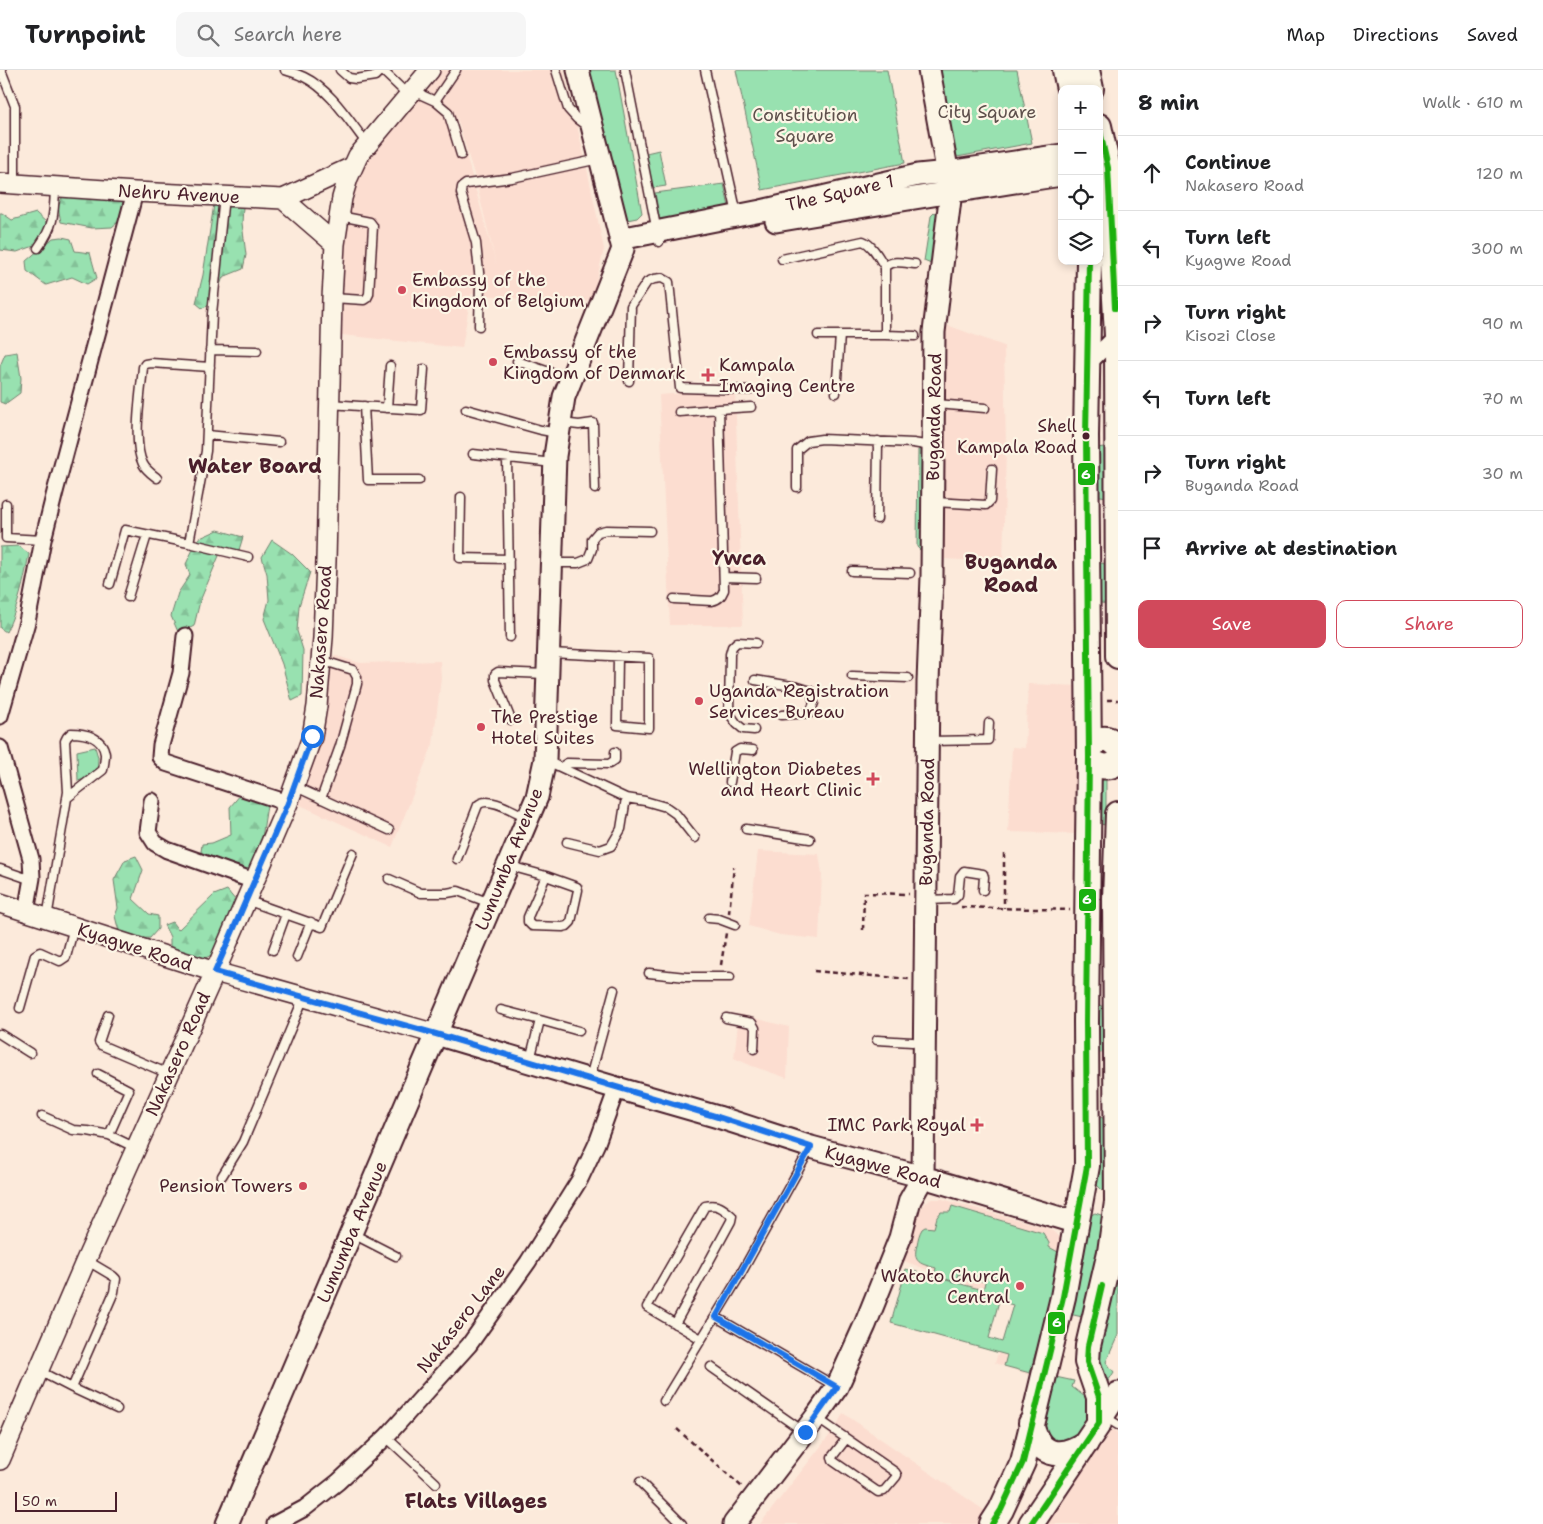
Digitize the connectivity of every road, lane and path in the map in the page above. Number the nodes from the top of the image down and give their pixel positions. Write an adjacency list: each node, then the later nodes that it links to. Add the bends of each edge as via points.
1 (1, 70): 27 (lane, via 15,106)
2 (285, 70): 19 (lane, via 316,84 335,102)
3 (340, 70): 4 (lane, via 349,78 356,79 375,76)
4 (382, 70): 16 (lane)
5 (430, 70): 16 (street, Nakasero Road)
6 (456, 70): 17 (lane)
7 (556, 70): 18 (lane, via 568,109)
8 (578, 70): 18 (main road)
9 (625, 70): 35 (lane)
10 (705, 70): 34 (lane)
11 (930, 70): 26 (main road, Buganda Road)
12 (1065, 70): 14 (main road)
13 (1087, 70): 15 (main road)
14 (1068, 85)
15 (1090, 85)
16 (411, 94): 17 (lane); 19 (street, Nakasero Road)
17 (435, 101): 21 (lane, via 448,112)
18 (594, 131): 23 (main road)
19 (368, 144): 24 (street, Nakasero Road)
20 (1105, 154): 30 (street); 48 (main road)
21 (461, 155)
22 (1058, 156): 26 (main road, The Square 1)
23 (600, 159): 37 (main road); 44 (lane, via 462,187 476,243 480,282)
24 (352, 167): 32 (street, Nehru Avenue); 33 (street, Nakasero Road)
25 (1058, 175): 26 (main road, The Square 1)
26 (949, 182): 34 (main road, The Square 1, via 918,176); 35 (main road, The Square 1, via 918,198); 62 (main road, Buganda Road, via 934,332)
27 (7, 184): 28 (street, Nehru Avenue)
28 (55, 188): 29 (street, Nehru Avenue); 38 (lane, via 54,214 48,234)
29 (135, 192): 31 (street, Nehru Avenue); 89 (street)
30 (1118, 193)
31 (224, 196): 32 (street, Nehru Avenue); 50 (lane)
32 (283, 199): 36 (street)
33 (339, 216): 36 (street, Nakasero Road); 43 (lane, via 370,222 373,226 368,294 364,300)
34 (737, 216): 35 (main road, The Square 1)
35 (658, 237): 37 (main road, The Square 1)
36 (335, 244): 43 (street, Nakasero Road)
37 (622, 244): 57 (main road, Lumumba Avenue)
38 (38, 248)
39 (782, 259): 42 (lane, via 863,240)
40 (915, 264): 42 (lane, via 893,262)
41 (1089, 265): 53 (main road)
42 (885, 267): 47 (lane)
43 (332, 298): 61 (street, Nakasero Road)
44 (479, 326)
45 (818, 335): 46 (lane)
46 (840, 335): 47 (lane); 60 (lane)
47 (886, 335): 49 (lane)
48 (1117, 335): 53 (street); 106 (main road)
49 (915, 336)
50 (210, 350): 51 (lane); 54 (lane)
51 (257, 351)
52 (517, 361): 57 (lane)
53 (1088, 363): 122 (main road)
54 (210, 366): 71 (lane); 79 (lane, via 148,363 143,368 138,452 144,466)
55 (390, 366): 65 (lane)
56 (424, 369): 65 (lane, via 421,410)
57 (572, 379): 70 (main road, Lumumba Avenue, via 564,397)
58 (629, 381): 59 (lane, via 631,306 647,282 662,278 669,282 680,388)
59 (750, 390)
60 (836, 393)
61 (329, 404): 63 (lane); 107 (street, Nakasero Road)
62 (934, 404): 66 (lane); 74 (main road, Buganda Road)
63 (364, 406): 65 (lane); 80 (lane, via 368,480)
64 (751, 407): 68 (lane)
65 (387, 408)
66 (986, 408)
67 (466, 409): 70 (lane, via 540,430)
68 (719, 410): 69 (lane); 96 (lane)
69 (679, 412)
70 (560, 428): 77 (main road, Lumumba Avenue); 82 (lane, via 593,423)
71 (207, 435): 72 (lane); 90 (lane)
72 (279, 442)
73 (878, 442): 74 (lane); 81 (lane, via 808,441 797,450); 86 (lane)
74 (933, 446): 84 (main road, Buganda Road)
75 (473, 454): 76 (lane)
76 (507, 458): 77 (lane); 92 (lane)
77 (555, 464): 93 (main road, Lumumba Avenue)
78 (992, 469): 84 (lane, via 990,501 986,505)
79 (157, 478)
80 (420, 480)
81 (797, 487)
82 (595, 489)
83 (461, 497): 92 (lane, via 460,558)
84 (933, 502): 117 (main road, Buganda Road)
85 (6, 504): 89 (lane, via 6,538)
86 (877, 519)
87 (650, 531): 93 (lane, via 598,532 592,538 588,558 578,563)
88 (147, 536): 90 (lane); 98 (lane, via 124,530); 99 (lane)
89 (44, 540): 113 (street, via 27,622)
90 (189, 543): 91 (lane)
91 (248, 557)
92 (509, 559): 102 (lane)
93 (552, 563): 104 (main road, Lumumba Avenue)
94 (852, 570): 95 (lane)
95 (910, 573)
96 (724, 577): 97 (lane); 100 (lane, via 724,590 717,600)
97 (756, 578)
98 (110, 584)
99 (128, 597)
100 (674, 599)
101 (185, 636): 126 (street, via 181,673 160,757 166,762)
102 (510, 637)
103 (756, 643): 116 (lane, via 737,642 730,654 729,713 743,729)
104 (548, 653): 105 (lane); 108 (main road, Lumumba Avenue)
105 (618, 656): 105 (lane, via 649,658 649,728 617,725)
106 (1118, 656)
107 (321, 660): 126 (street, Nakasero Road, via 312,736); 129 (lane, via 353,670 357,677 340,746)
108 (548, 674): 114 (lane, via 495,674); 124 (main road, Lumumba Avenue)
109 (852, 676): 110 (lane)
110 (908, 678)
111 (755, 680): 112 (lane, via 811,691 814,703 810,713)
112 (782, 715)
113 (0, 716)
114 (511, 720)
115 (990, 723): 117 (lane, via 988,740)
116 (754, 730)
117 (928, 740): 148 (main road, Buganda Road)
118 (1118, 746): 122 (main road, via 1112,740 1100,739)
119 (0, 748): 155 (street, via 31,859 32,878)
120 (752, 750): 125 (lane, via 740,748 735,752)
121 (615, 752): 124 (lane, via 615,760 609,764)
122 (1089, 753): 123 (main road, via 1098,766 1110,767); 154 (main road)
123 (1118, 762)
124 (553, 764): 128 (lane); 132 (main road, Lumumba Avenue)
125 (730, 782)
126 (291, 795): 129 (lane); 146 (street, Nakasero Road)
127 (68, 798): 127 (lane, via 66,737 71,733 94,737 104,750 103,770); 157 (lane)
128 (626, 798): 135 (lane, via 666,807 676,814); 137 (lane, via 620,829 611,846 600,850)
129 (321, 799): 134 (lane)
130 (152, 801): 146 (street, via 148,832 156,843 167,850)
131 (1118, 814): 195 (main road, via 1115,899)
132 (528, 818): 140 (lane, via 505,807 481,802); 141 (main road, Lumumba Avenue)
133 (746, 829): 136 (lane)
134 (389, 830)
135 (695, 838)
136 (810, 839)
137 (567, 842)
138 (354, 853): 159 (lane, via 322,927)
139 (1004, 853): 153 (path)
140 (457, 859)
141 (508, 866): 143 (lane); 150 (main road, Lumumba Avenue)
142 (0, 869): 144 (lane)
143 (546, 876): 143 (lane, via 577,887 567,926 532,926 528,922)
144 (26, 878)
145 (389, 879): 150 (lane, via 421,893 458,891)
146 (254, 881): 149 (street, Nakasero Road)
147 (983, 890): 148 (lane, via 983,874 964,871 954,899)
148 (918, 897): 162 (path, via 864,893); 194 (main road, Buganda Road)
149 (246, 900): 156 (lane); 166 (street, Nakasero Road)
150 (492, 904): 179 (main road, Lumumba Avenue)
151 (955, 907): 153 (path)
152 (2, 908): 155 (street, Kyagwe Road)
153 (1004, 908): 154 (path)
154 (1087, 910): 196 (main road, via 1087,1166)
155 (26, 912): 157 (street, Kyagwe Road)
156 (286, 914): 159 (lane); 163 (lane)
157 (48, 918): 161 (street, Kyagwe Road)
158 (708, 918): 160 (lane)
159 (311, 922): 164 (lane)
160 (735, 924)
161 (74, 927): 166 (street, Kyagwe Road); 172 (lane, via 63,960 40,952 35,955)
162 (863, 930)
163 (273, 950)
164 (297, 957)
165 (814, 971): 169 (path)
166 (215, 972): 171 (street, Kyagwe Road); 186 (street, Nakasero Road)
167 (649, 973): 168 (lane)
168 (730, 977)
169 (911, 979)
170 (614, 990): 187 (lane)
171 (304, 997): 179 (street, Kyagwe Road); 193 (lane, via 243,1142)
172 (20, 1008)
173 (501, 1010): 176 (lane)
174 (108, 1015): 186 (lane, via 99,1042 101,1045)
175 (726, 1018): 182 (lane, via 752,1023 755,1028)
176 (540, 1020): 177 (lane); 184 (lane)
177 (579, 1031)
178 (0, 1034): 183 (lane)
179 (436, 1034): 184 (main road, Kyagwe Road); 197 (main road, Lumumba Avenue)
180 (877, 1040): 181 (lane)
181 (912, 1042)
182 (754, 1049)
183 (30, 1054)
184 (529, 1062): 187 (main road, Kyagwe Road)
185 (98, 1074): 190 (lane, via 129,1090)
186 (170, 1074): 192 (street, Nakasero Road)
187 (590, 1080): 188 (main road, Kyagwe Road)
188 (617, 1088): 191 (main road, Kyagwe Road); 215 (street, Nakasero Lane, via 580,1179 528,1262 469,1344)
189 (42, 1116): 190 (lane, via 73,1130)
190 (109, 1135): 192 (lane)
191 (811, 1147): 194 (main road, Kyagwe Road); 201 (lane)
192 (136, 1148): 200 (street, Nakasero Road)
193 (222, 1176)
194 (923, 1177): 196 (main road, Kyagwe Road); 206 (main road, Buganda Road, via 910,1200 900,1238)
195 (1116, 1213): 196 (main road, via 1108,1202 1095,1198 1090,1199); 198 (main road)
196 (1079, 1214): 212 (main road, via 1064,1297)
197 (351, 1233): 199 (lane); 222 (main road, Lumumba Avenue)
198 (1114, 1253): 211 (main road, via 1087,1355)
199 (396, 1256)
200 (86, 1260): 205 (street, Nakasero Road); 207 (lane, via 113,1276 116,1284)
201 (716, 1317): 203 (lane); 206 (lane)
202 (675, 1324): 202 (lane, via 647,1307 705,1206 722,1207 732,1216 731,1221); 203 (lane)
203 (701, 1340): 209 (lane)
204 (711, 1367): 213 (lane)
205 (38, 1371): 207 (lane); 218 (street, Nakasero Road)
206 (837, 1387): 213 (main road, Buganda Road)
207 (72, 1388): 210 (lane)
208 (1118, 1393): 211 (main road)
209 (664, 1401)
210 (118, 1409)
211 (1107, 1421): 217 (main road)
212 (1031, 1423): 217 (main road, via 1038,1442 1052,1453 1067,1453); 226 (main road, via 1022,1462)
213 (810, 1424): 216 (lane); 221 (main road, Buganda Road)
214 (677, 1429): 221 (path)
215 (386, 1437): 220 (lane); 223 (street, Nakasero Lane, via 305,1508)
216 (846, 1439): 216 (lane, via 895,1472 896,1477 884,1491 878,1492 833,1461 832,1457)
217 (1086, 1443): 227 (main road)
218 (0, 1460)
219 (640, 1482): 224 (lane)
220 (436, 1484)
221 (754, 1498): 225 (main road, Buganda Road)
222 (227, 1524)
223 (275, 1524)
224 (682, 1524)
225 (734, 1524)
226 (992, 1524)
227 (1031, 1524)

